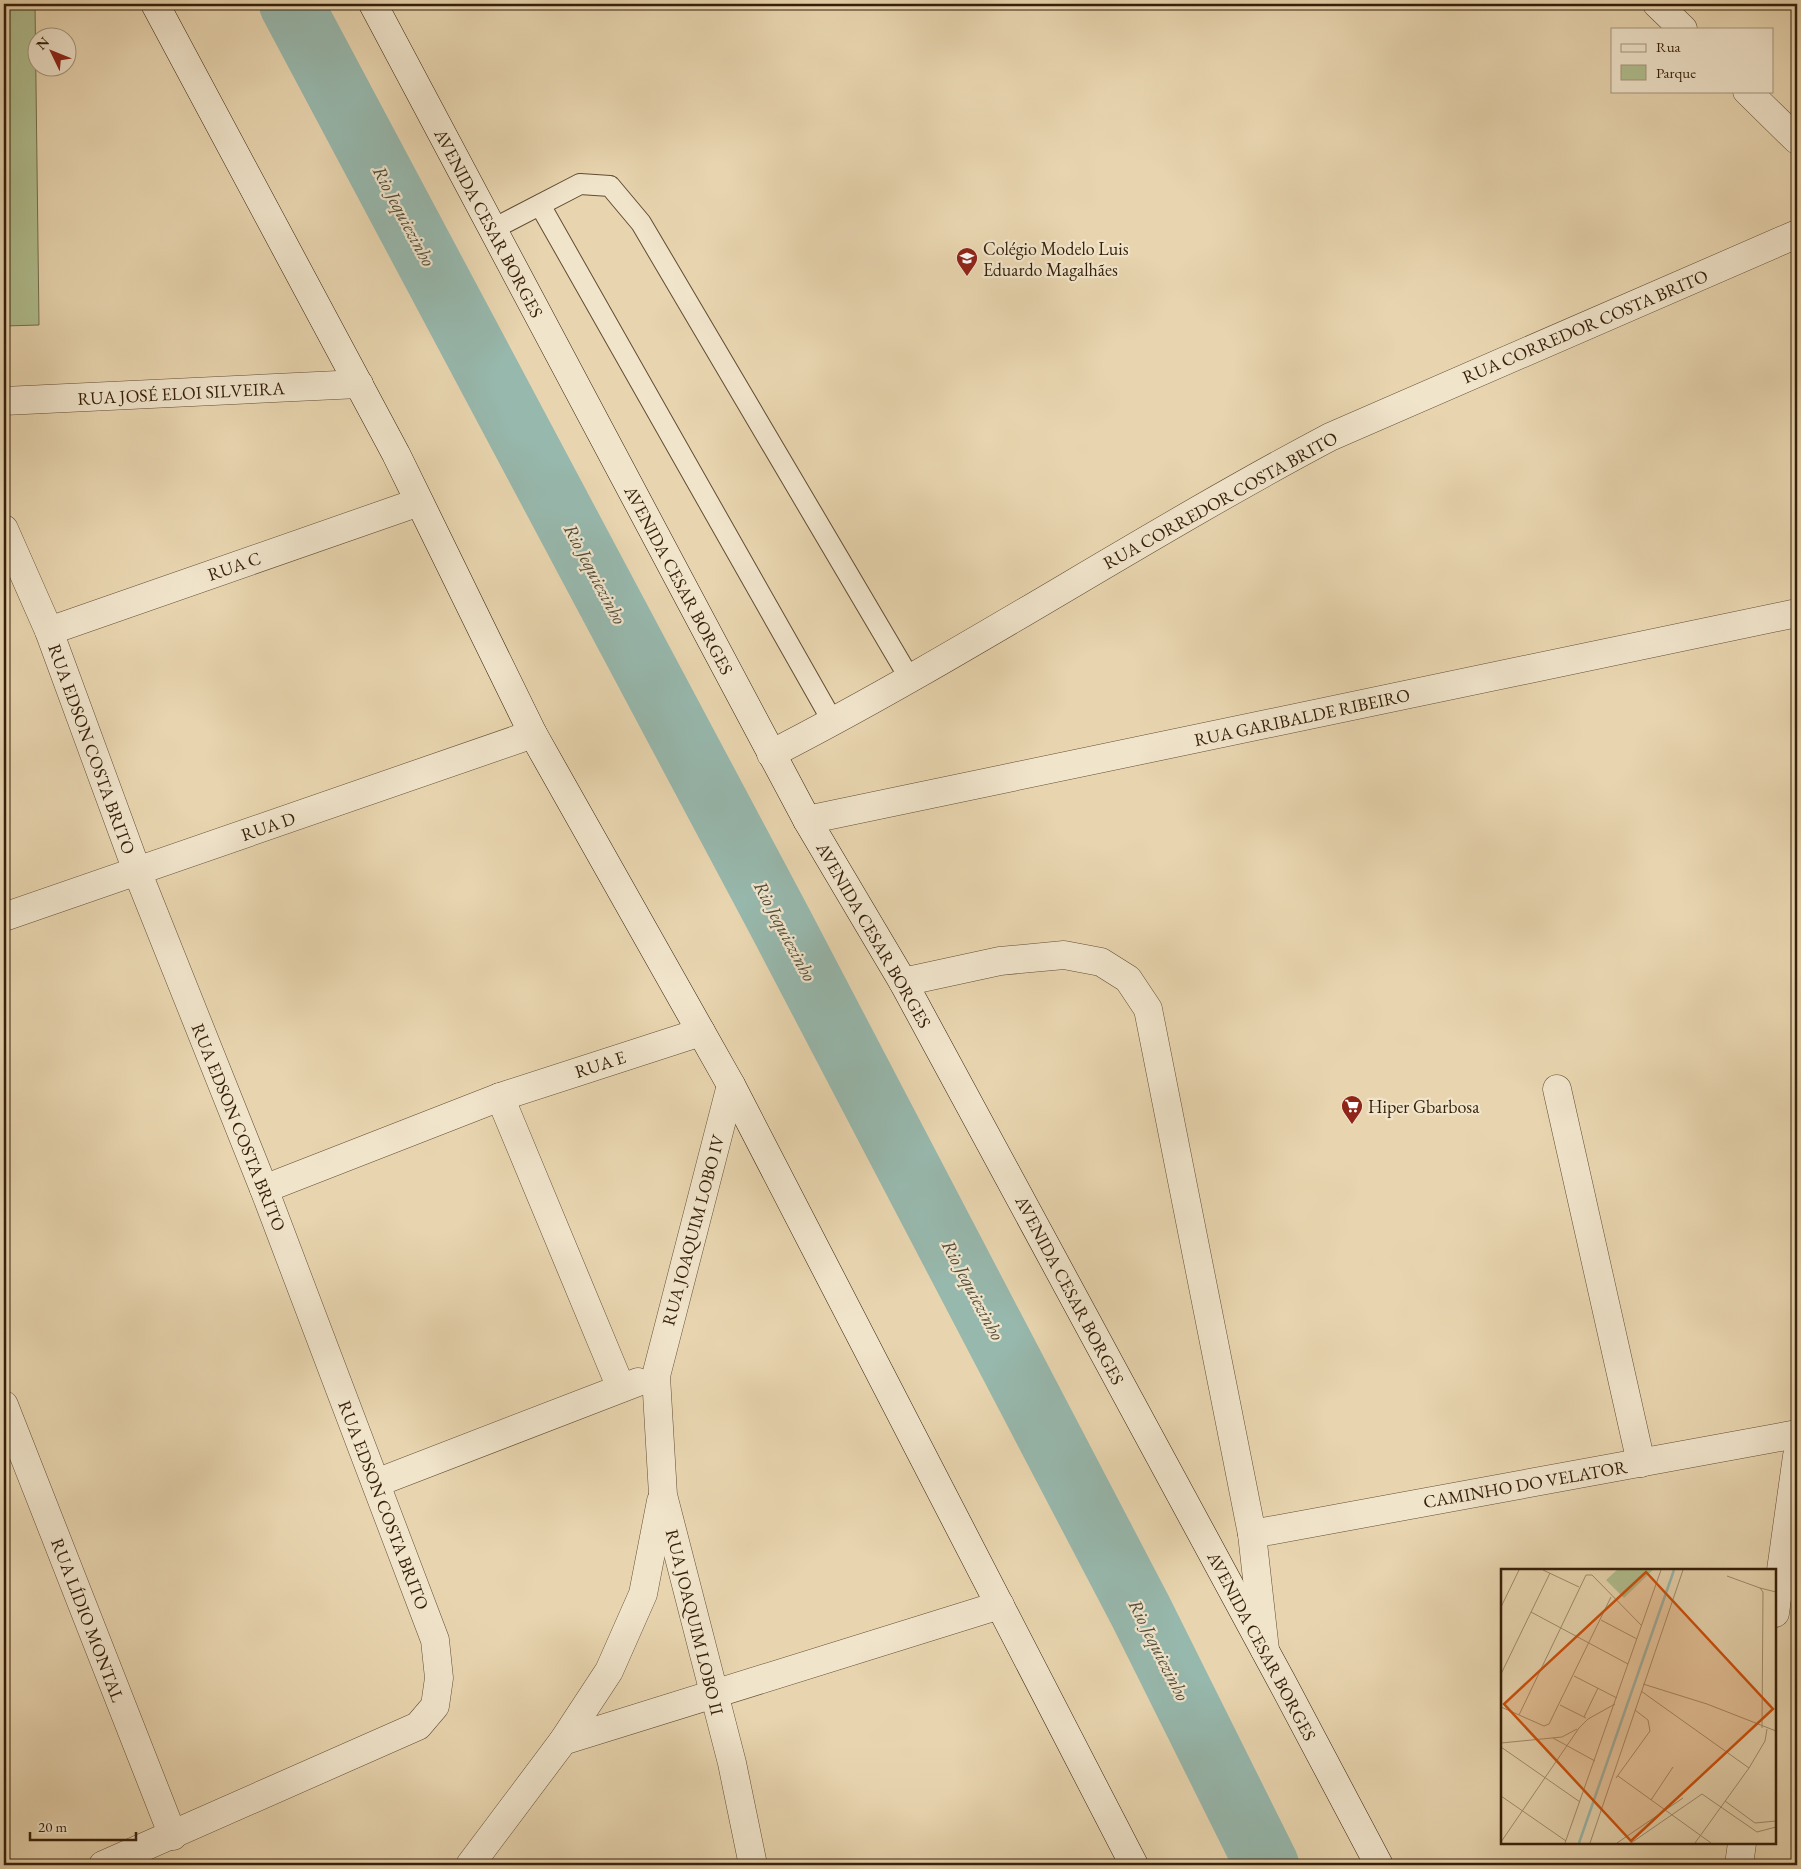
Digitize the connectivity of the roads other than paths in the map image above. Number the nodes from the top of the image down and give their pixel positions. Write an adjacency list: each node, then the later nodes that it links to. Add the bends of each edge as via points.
1 (155, 4): 10 (street)
2 (373, 4): 8 (street, AVENIDA CESAR BORGES)
3 (1657, 4): 4 (street)
4 (1682, 28)
5 (1748, 92): 6 (street)
6 (1797, 140)
7 (540, 205): 8 (lane); 16 (lane, via 580,184 610,186 641,223); 17 (lane)
8 (493, 229): 19 (street, AVENIDA CESAR BORGES)
9 (1797, 234): 16 (street, RUA CORREDOR COSTA BRITO, via 1330,437 1251,479)
10 (359, 384): 11 (street, RUA JOSÉ ELOI SILVEIRA); 12 (street)
11 (4, 401)
12 (419, 502): 15 (street, RUA C); 18 (street)
13 (4, 529): 15 (street, RUA EDSON COSTA BRITO)
14 (1797, 613): 20 (street, RUA GARIBALDE RIBEIRO)
15 (48, 631): 21 (street, RUA EDSON COSTA BRITO)
16 (910, 679): 17 (street, RUA CORREDOR COSTA BRITO)
17 (833, 722): 19 (street, RUA CORREDOR COSTA BRITO)
18 (533, 734): 21 (street, RUA D); 24 (street)
19 (771, 754): 20 (street, AVENIDA CESAR BORGES)
20 (807, 820): 23 (street, AVENIDA CESAR BORGES)
21 (137, 871): 22 (street, RUA D); 28 (street, RUA EDSON COSTA BRITO)
22 (4, 917)
23 (903, 982): 37 (street, via 1000,961 1064,955 1101,962 1128,979 1148,1009); 40 (street, AVENIDA CESAR BORGES)
24 (701, 1032): 25 (street); 27 (street, RUA E)
25 (731, 1085): 29 (street, RUA JOAQUIM LOBO IV); 38 (street)
26 (1557, 1089): 34 (street)
27 (500, 1097): 28 (street, RUA E); 30 (street)
28 (264, 1189): 35 (street, RUA EDSON COSTA BRITO)
29 (656, 1376): 30 (street); 36 (street, RUA JOAQUIM LOBO II)
30 (621, 1388): 35 (street)
31 (4, 1405): 43 (street, RUA LÍDIO MONTAL)
32 (1797, 1434): 34 (street, CAMINHO DO VELATOR)
33 (1797, 1456): 39 (street)
34 (1641, 1463): 37 (street, CAMINHO DO VELATOR)
35 (376, 1483): 43 (street, RUA EDSON COSTA BRITO, via 435,1640 439,1678 435,1706 418,1726)
36 (663, 1495): 41 (street, RUA JOAQUIM LOBO II); 42 (street, via 643,1594 609,1671)
37 (1252, 1534): 40 (street)
38 (1000, 1604): 41 (street); 48 (street)
39 (1776, 1606)
40 (1265, 1650): 49 (street, AVENIDA CESAR BORGES)
41 (714, 1695): 42 (street); 47 (street, RUA JOAQUIM LOBO II)
42 (564, 1741): 46 (street)
43 (173, 1836): 45 (street)
44 (1742, 1844): 50 (street)
45 (102, 1865)
46 (470, 1865)
47 (753, 1865)
48 (1134, 1865)
49 (1379, 1865)
50 (1739, 1865)

